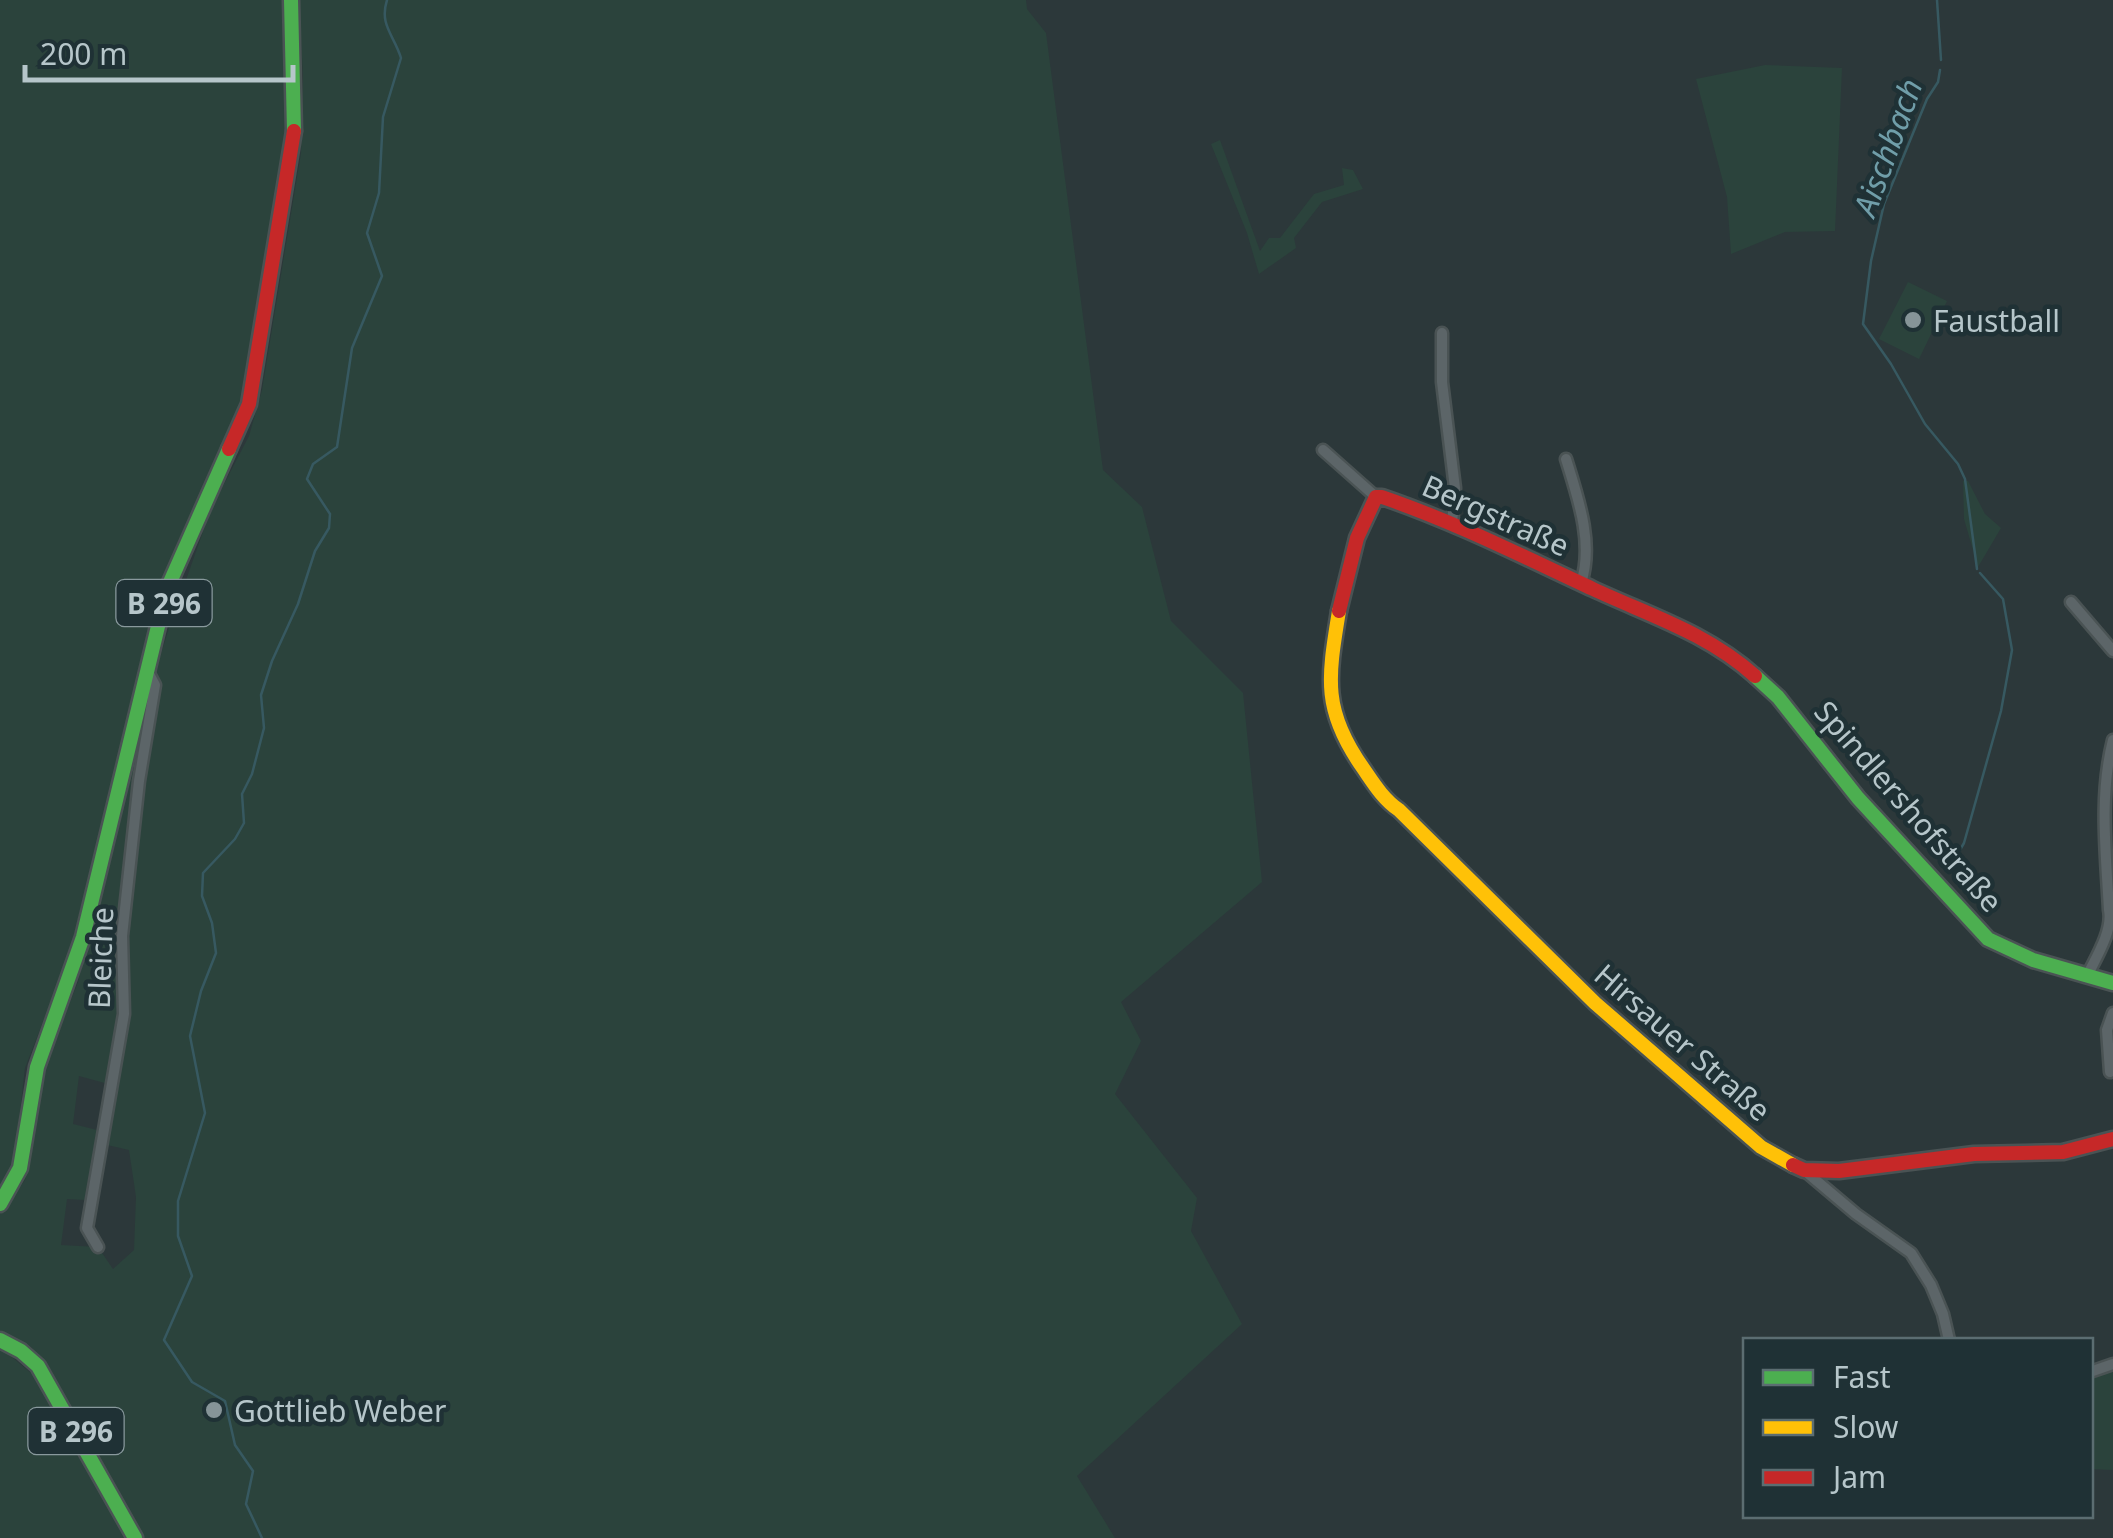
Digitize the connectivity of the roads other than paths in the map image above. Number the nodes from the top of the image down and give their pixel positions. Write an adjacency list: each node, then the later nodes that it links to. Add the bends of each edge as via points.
1 (291, 0): 11 (street, B 296, via 293,147 250,404 172,576)
2 (1442, 333): 6 (street)
3 (1323, 450): 5 (street)
4 (1566, 459): 7 (street, via 1585,533)
5 (1376, 497): 6 (street, Bergstraße); 12 (street, Bergstraße, via 1351,558 1332,664)
6 (1452, 524): 7 (street, Bergstraße)
7 (1582, 583): 9 (street, Bergstraße)
8 (2071, 602): 10 (street)
9 (1685, 628): 14 (street, Spindlershofstraße, via 1778,697 1858,798 1988,939 2012,955)
10 (2113, 651)
11 (146, 669): 22 (street, B 296, via 83,937 37,1067 20,1168); 23 (street, Bleiche, via 155,685 122,936 124,1014 87,1228)
12 (1332, 710): 19 (street, Hirsauer Straße, via 1386,801 1595,1004 1761,1147)
13 (2113, 740): 14 (street, via 2104,827 2113,917)
14 (2088, 974): 15 (street, Spindlershofstraße)
15 (2113, 984)
16 (2113, 1013): 17 (street, via 2107,1030)
17 (2110, 1072)
18 (2113, 1138): 20 (street, Hirsauer Straße, via 2063,1152 1974,1154)
19 (1804, 1170): 20 (street, Hirsauer Straße); 21 (street)
20 (1840, 1171): 21 (street)
21 (1829, 1192): 24 (street, via 1911,1253 1943,1314)
22 (0, 1204)
23 (98, 1247)
24 (1948, 1338)
25 (0, 1340): 26 (street, B 296, via 38,1366)
26 (135, 1538)

